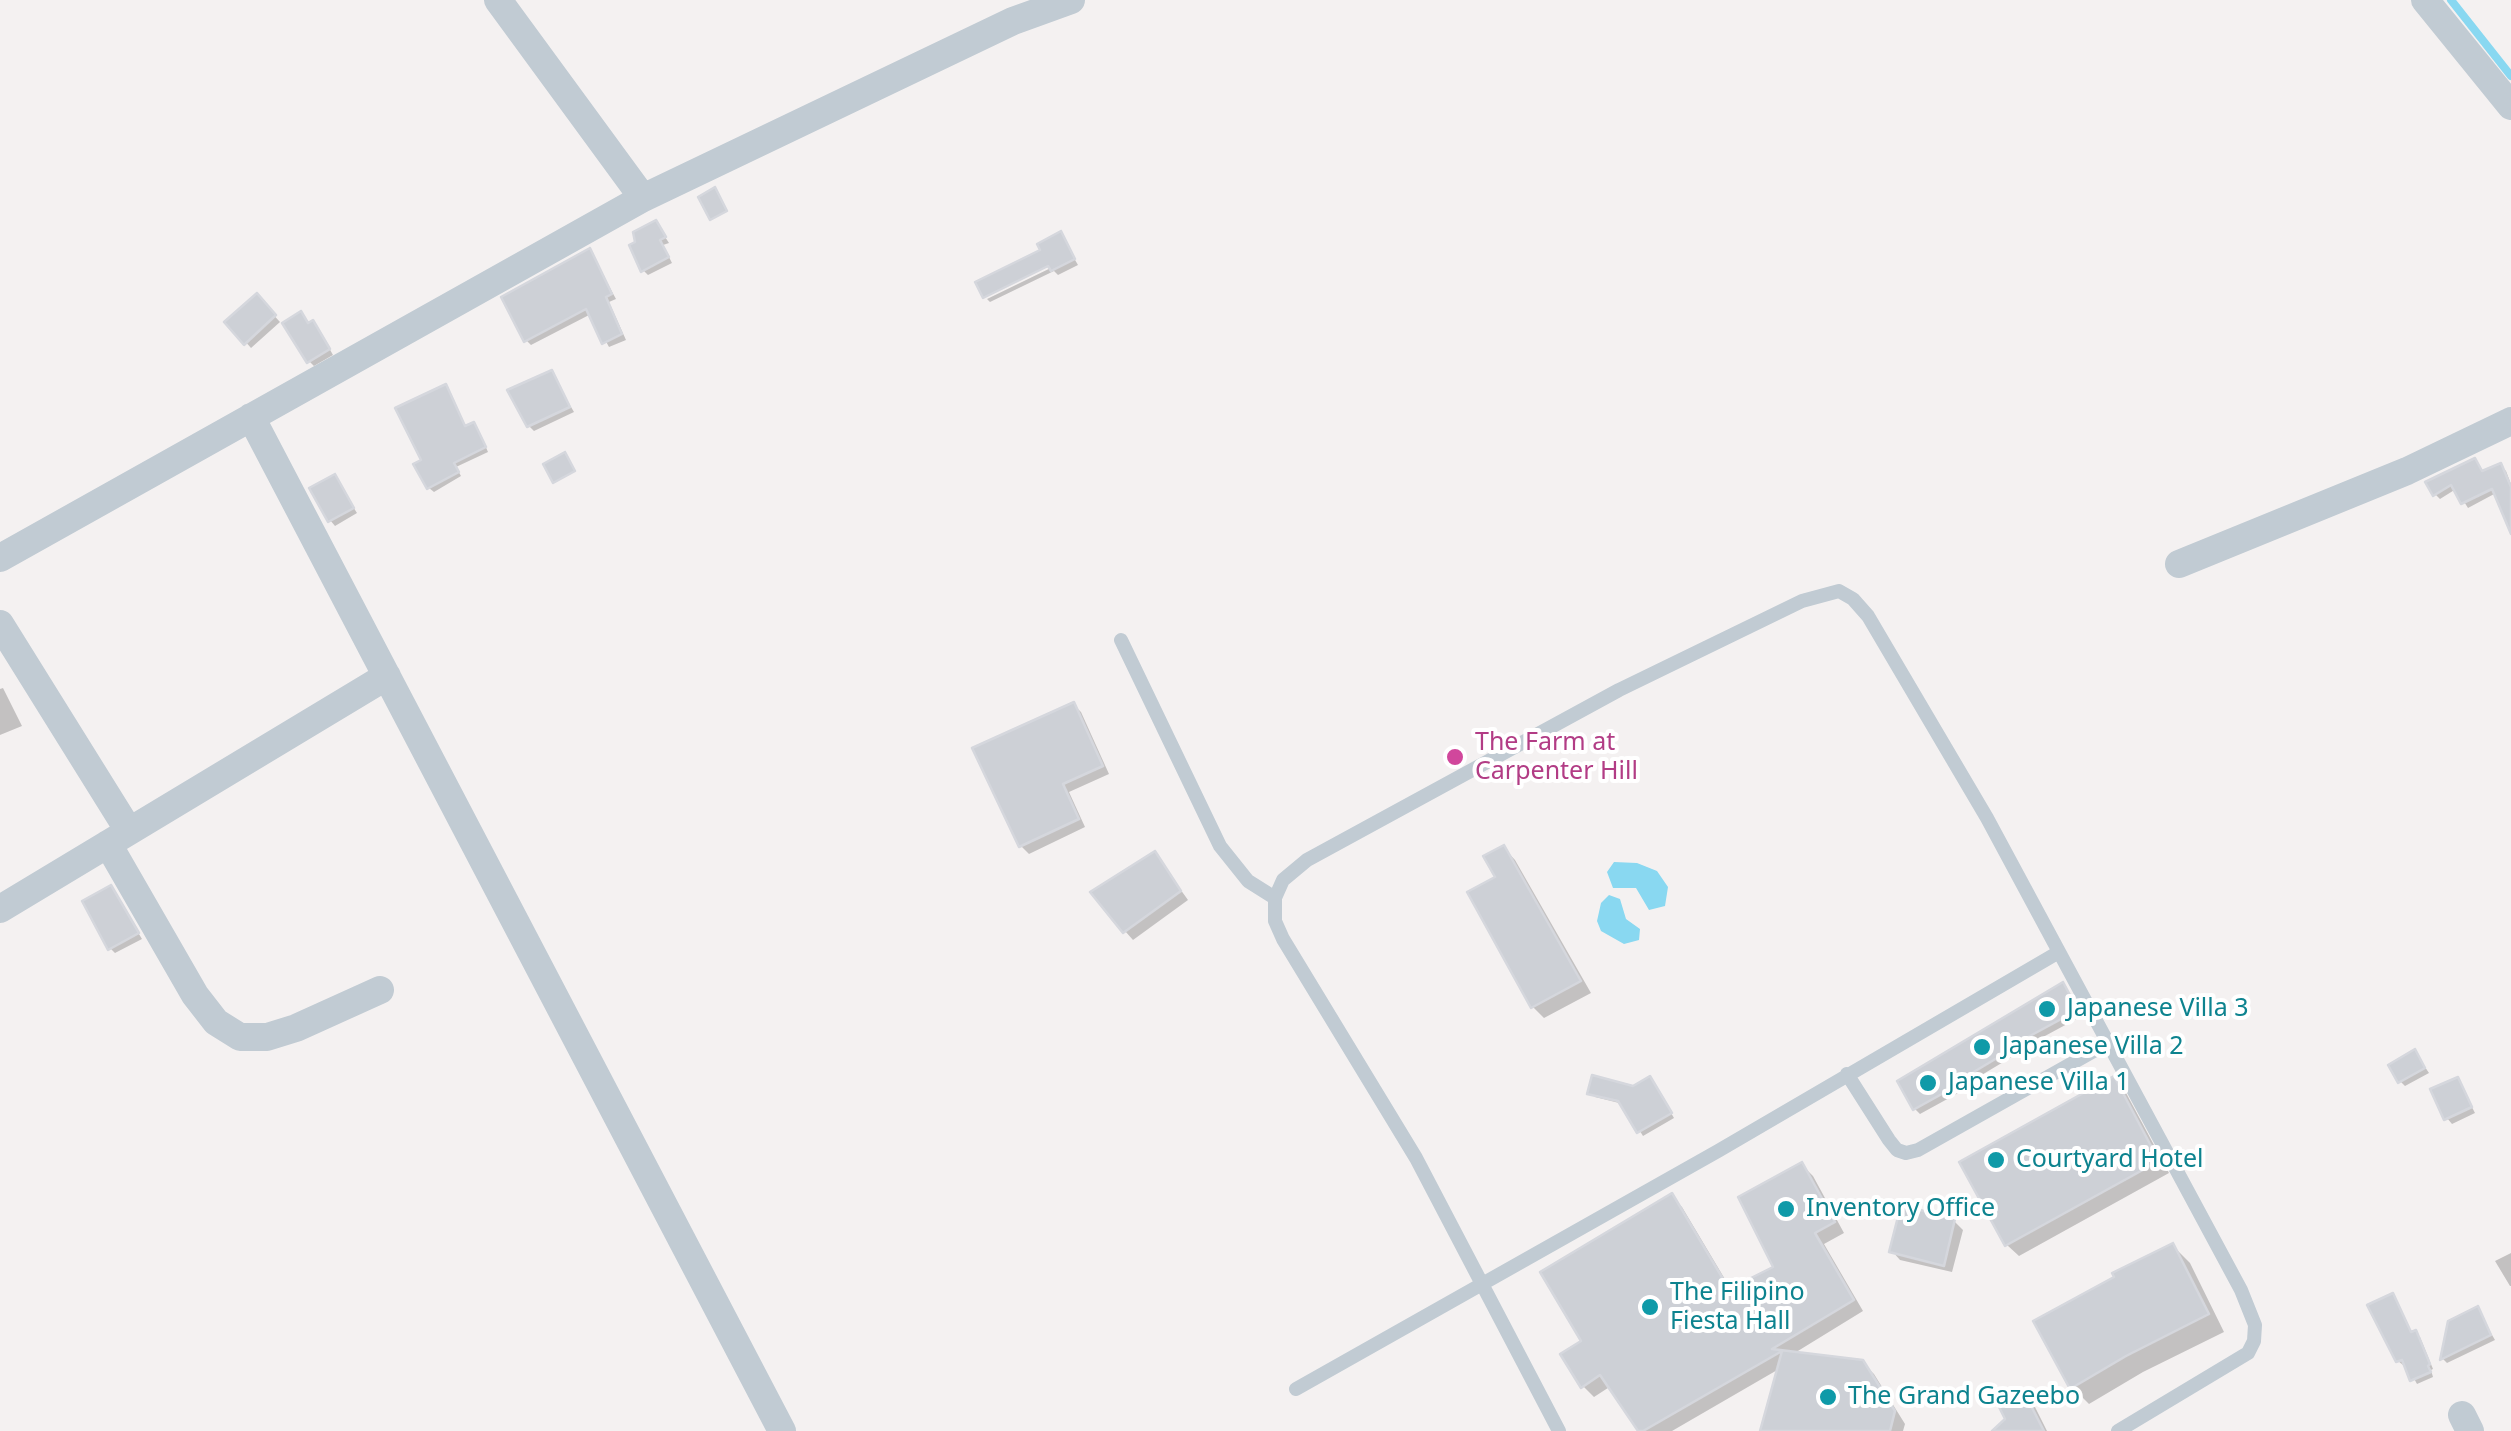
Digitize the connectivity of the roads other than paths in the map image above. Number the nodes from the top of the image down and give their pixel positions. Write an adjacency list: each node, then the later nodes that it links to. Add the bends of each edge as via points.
1 (498, 0): 5 (street)
2 (1071, 0): 5 (street)
3 (2426, 0): 4 (street)
4 (2511, 106)
5 (643, 198): 6 (street)
6 (251, 417): 8 (street); 12 (street)
7 (2511, 421): 9 (street)
8 (0, 558)
9 (2179, 564)
10 (0, 624): 13 (street)
11 (1122, 640): 14 (lane, via 1220,846 1248,881)
12 (387, 676): 13 (street); 22 (street)
13 (119, 837): 15 (street); 17 (street, via 196,996 216,1022 240,1037 296,1028)
14 (1275, 898): 16 (lane, via 1283,880 1307,860 1619,690 1802,601 1839,591 1868,616); 20 (lane, via 1274,921 1283,939 1416,1158)
15 (0, 909)
16 (2059, 952): 18 (lane); 19 (lane)
17 (380, 990)
18 (2108, 1044): 19 (lane, via 1906,1153 1888,1140); 24 (lane, via 2255,1325 2248,1353)
19 (1846, 1074): 20 (lane)
20 (1482, 1286): 21 (lane); 23 (lane)
21 (1296, 1389)
22 (782, 1431)
23 (1559, 1431)
24 (2118, 1431)

